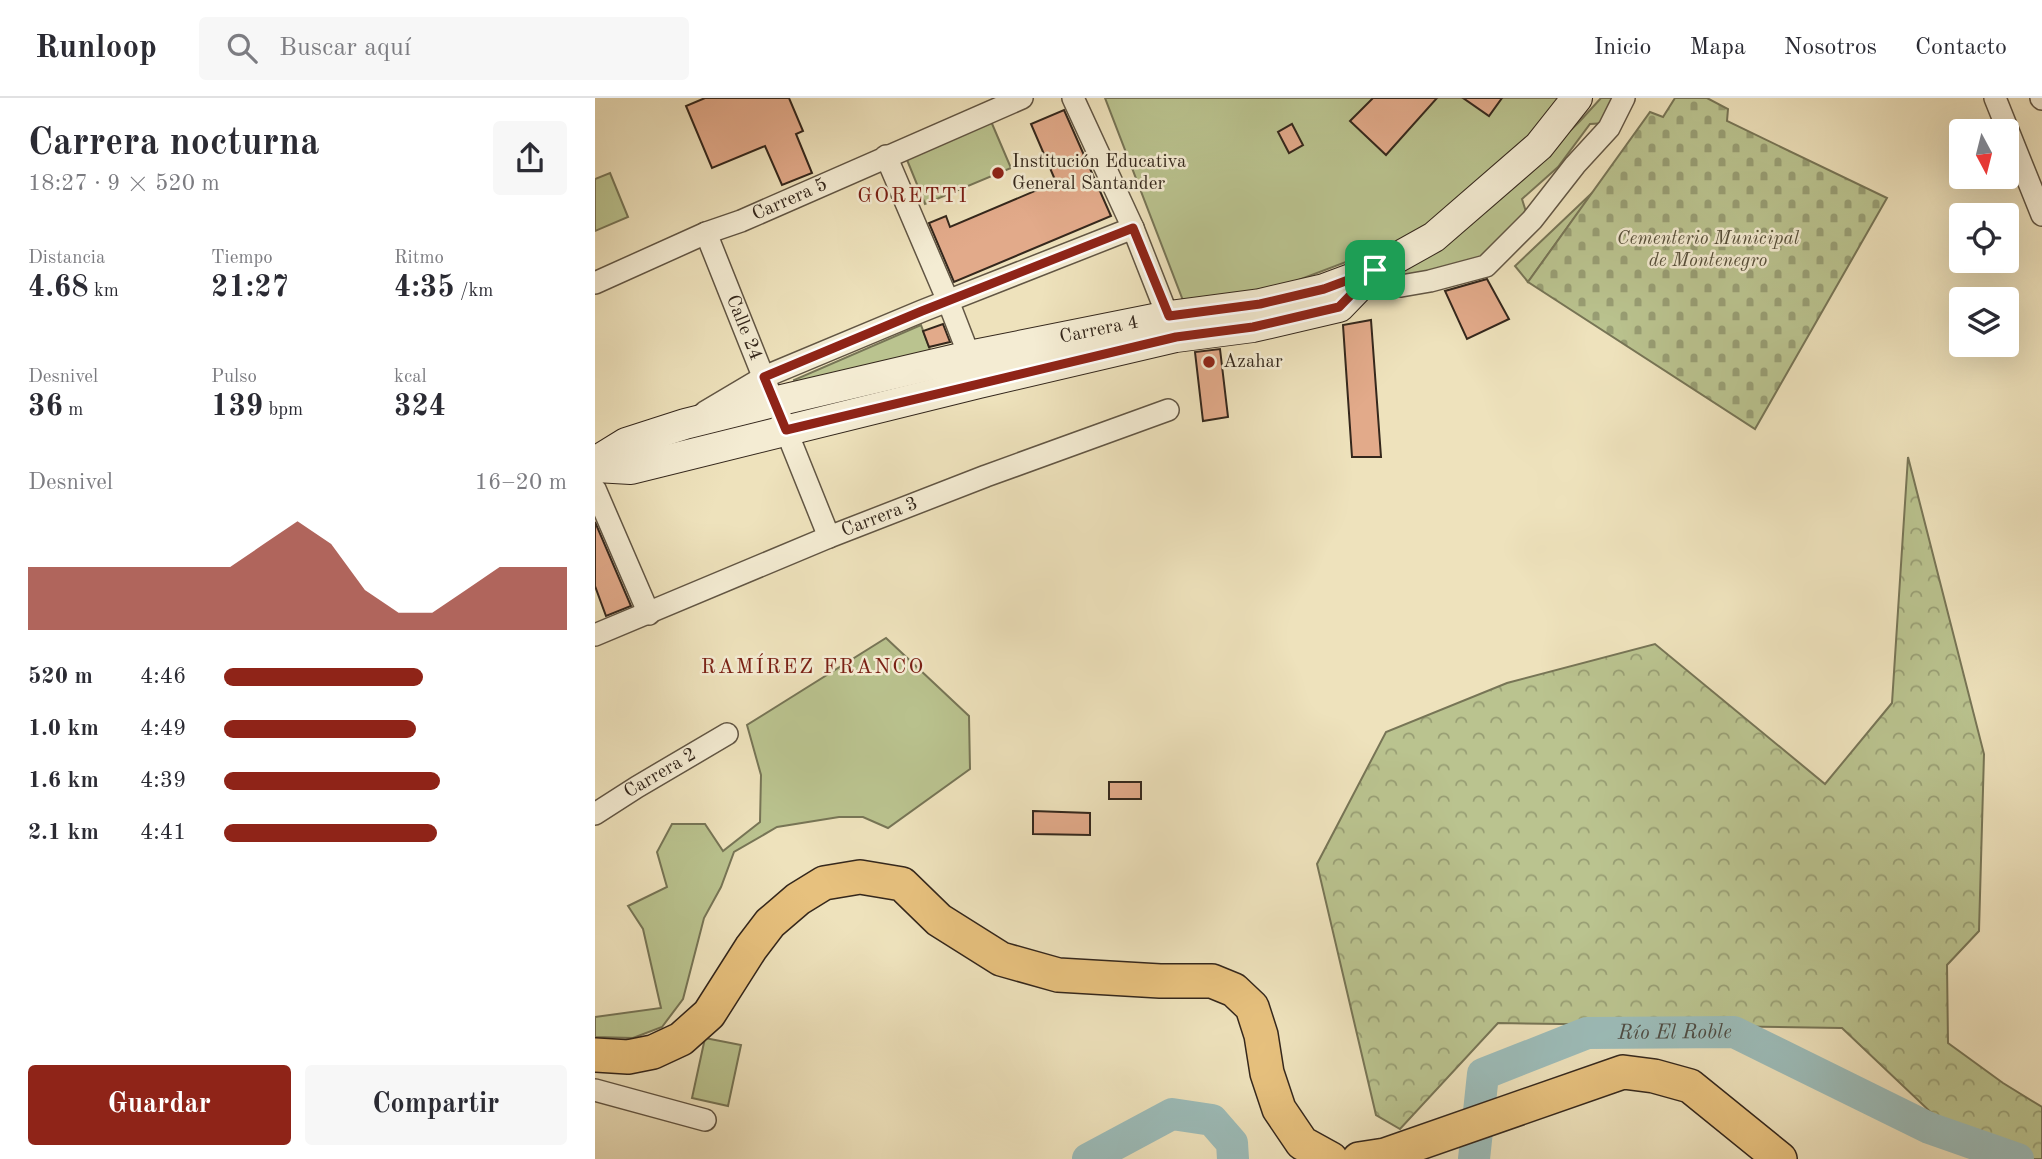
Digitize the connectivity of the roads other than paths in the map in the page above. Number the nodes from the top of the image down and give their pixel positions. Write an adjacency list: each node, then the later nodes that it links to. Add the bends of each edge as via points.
1 (1022, 98): 6 (street, Carrera 5)
2 (1073, 98): 8 (street)
3 (1577, 98): 10 (main road, Carrera 4, via 1539,146 1434,237)
4 (1625, 98): 10 (street, via 1609,128 1532,220 1486,266 1401,286)
5 (1995, 98): 7 (street)
6 (886, 156): 9 (street, Carrera 5); 12 (street)
7 (2042, 215)
8 (1133, 228): 12 (street, Carrera 4); 13 (street)
9 (706, 233): 11 (street, Carrera 5); 15 (street, Calle 24)
10 (1375, 270): 13 (main road, Carrera 4, via 1339,307 1253,327)
11 (595, 283)
12 (948, 301): 14 (street); 15 (street, Carrera 4)
13 (1172, 327): 14 (main road, Carrera 4)
14 (974, 369): 15 (main road, Carrera 4); 17 (main road, Carrera 4)
15 (768, 390): 17 (street, Calle 24); 18 (main road, Carrera 4, via 626,443)
16 (1168, 410): 21 (street, Carrera 3)
17 (786, 430): 19 (main road, Carrera 4, via 631,469); 21 (street, Calle 24)
18 (595, 461)
19 (595, 467)
20 (595, 489): 22 (street)
21 (829, 537): 22 (street, Carrera 3)
22 (649, 614): 23 (street, Carrera 3)
23 (595, 635)
24 (727, 734): 25 (street, Carrera 2)
25 (595, 814)
26 (595, 1055): 30 (main road, via 628,1057 681,1039 709,1014 770,923 824,883 860,877 902,884 939,920 1001,959 1058,975 1212,981 1234,990 1252,1007 1279,1109 1302,1143)
27 (595, 1090): 28 (street)
28 (705, 1120)
29 (1377, 1158): 31 (main road, via 1622,1072 1690,1086)
30 (1331, 1159)
31 (1780, 1159)

